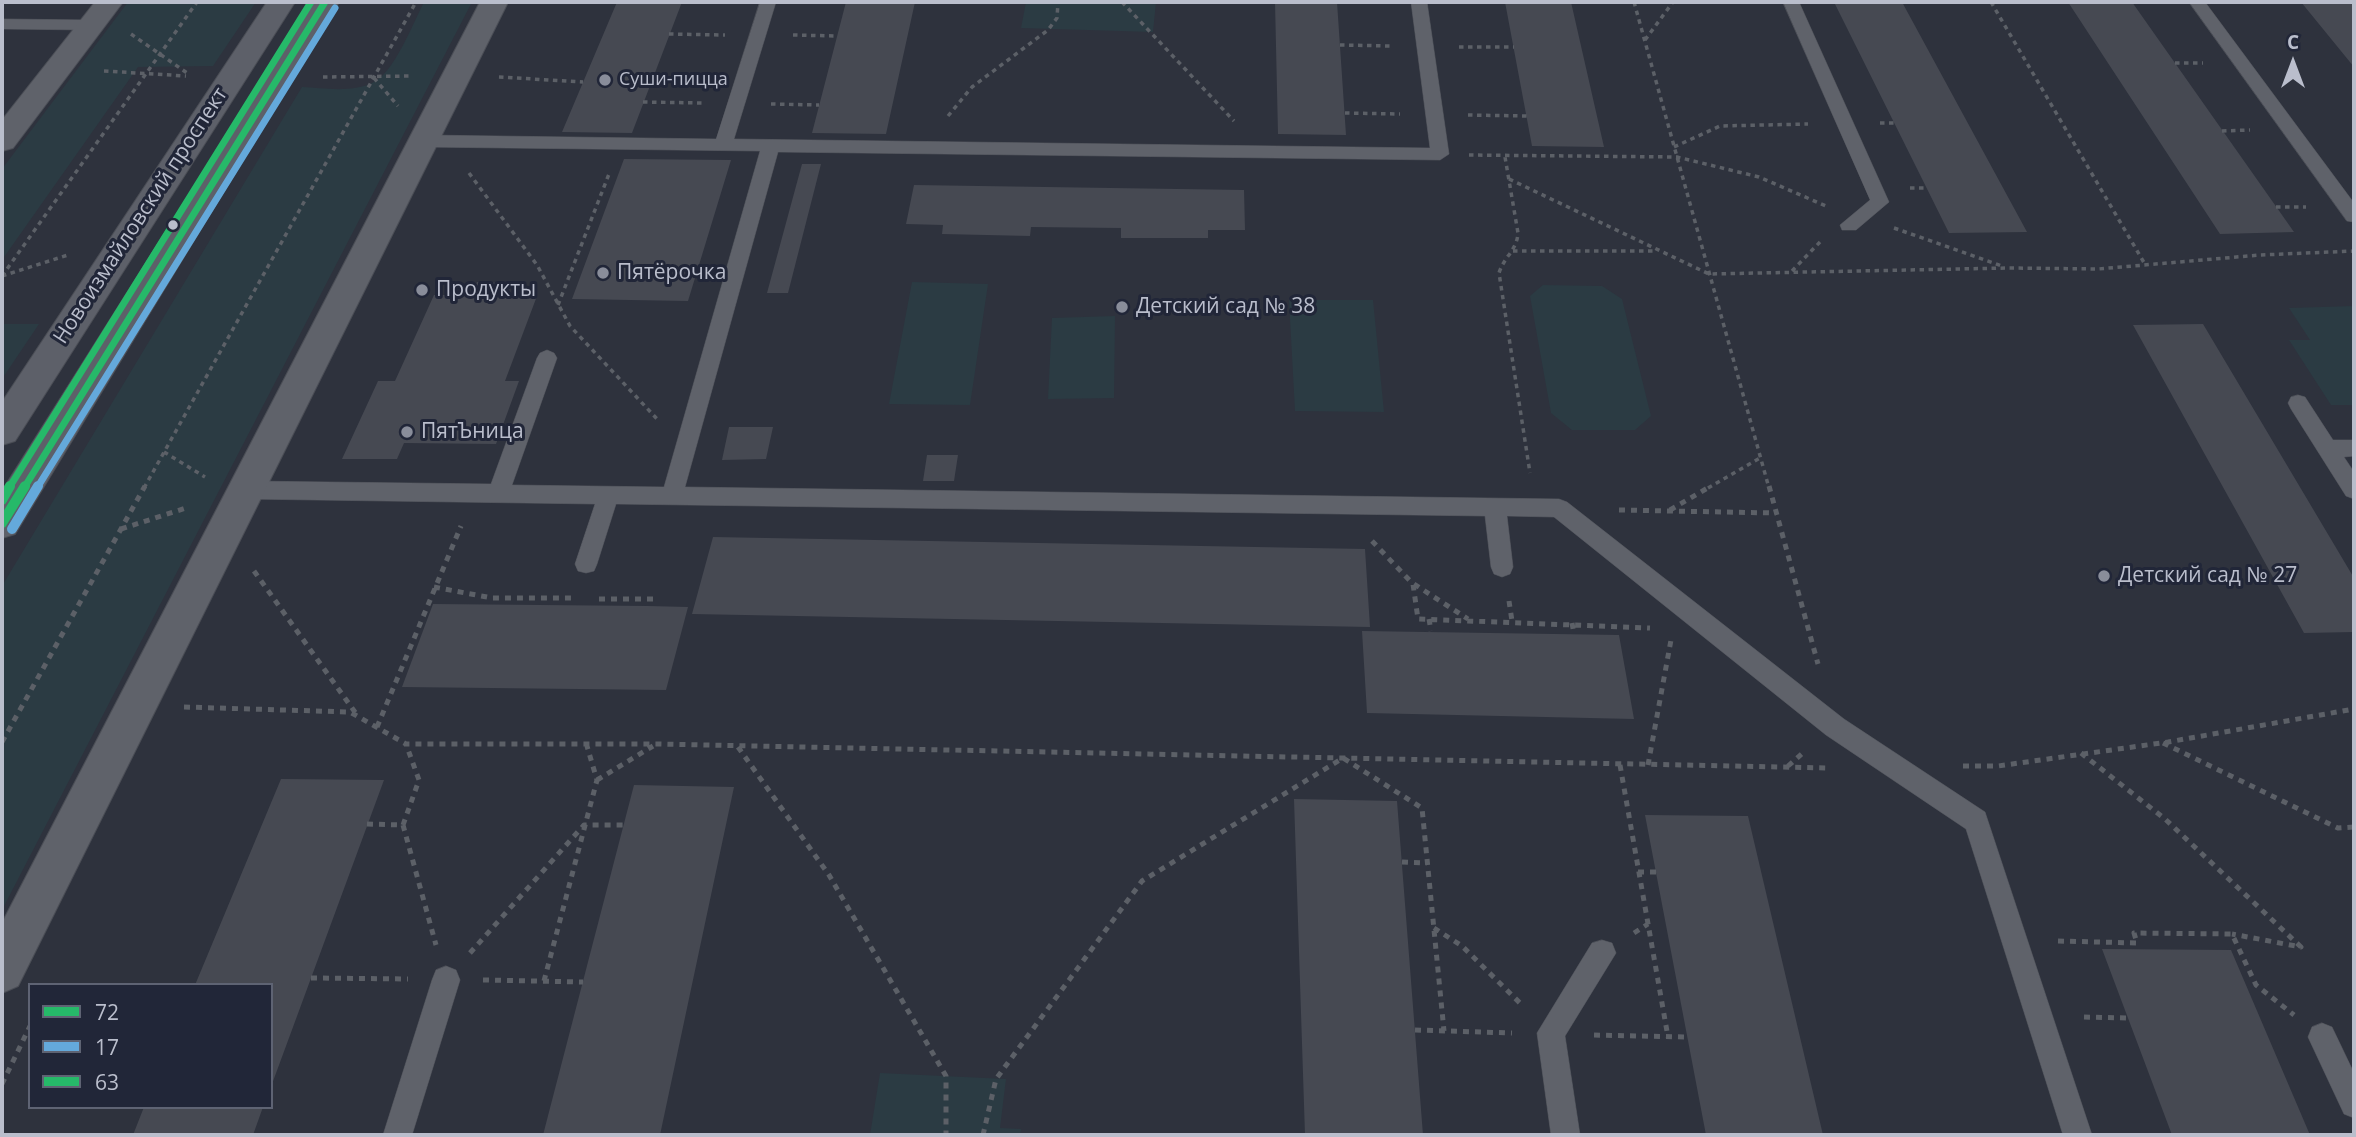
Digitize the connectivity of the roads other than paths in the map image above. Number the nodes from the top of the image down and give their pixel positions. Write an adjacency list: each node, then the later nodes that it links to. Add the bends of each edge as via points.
1 (109, 2): 10 (street)
2 (281, 2): 20 (street, Новоизмайловский проспект)
3 (325, 2): 29 (street, Новоизмайловский проспект)
4 (494, 2): 12 (street)
5 (768, 2): 13 (lane)
6 (1419, 2): 15 (lane)
7 (1791, 2): 17 (lane, via 1880,202)
8 (2197, 2): 16 (lane)
9 (2, 24): 10 (lane)
10 (91, 25): 11 (street)
11 (2, 141)
12 (424, 141): 13 (lane); 23 (street)
13 (723, 145): 14 (lane)
14 (771, 146): 15 (lane); 27 (lane)
15 (1440, 155)
16 (2354, 216)
17 (1855, 220)
18 (548, 358): 25 (lane)
19 (2298, 403): 22 (lane)
20 (2, 431)
21 (2354, 448): 22 (lane)
22 (2328, 449): 24 (lane)
23 (230, 486): 25 (lane); 33 (street)
24 (2354, 490)
25 (487, 493): 26 (lane)
26 (608, 496): 27 (lane); 30 (lane)
27 (672, 496): 28 (lane)
28 (1494, 508): 31 (lane); 39 (lane, via 1559,508 1835,727 1976,821)
29 (2, 523)
30 (586, 564)
31 (1503, 567)
32 (1602, 953): 38 (lane, via 1551,1033)
33 (2, 970)
34 (446, 980): 37 (lane)
35 (2322, 1037): 36 (lane)
36 (2354, 1104)
37 (397, 1135)
38 (1565, 1135)
39 (2078, 1135)

